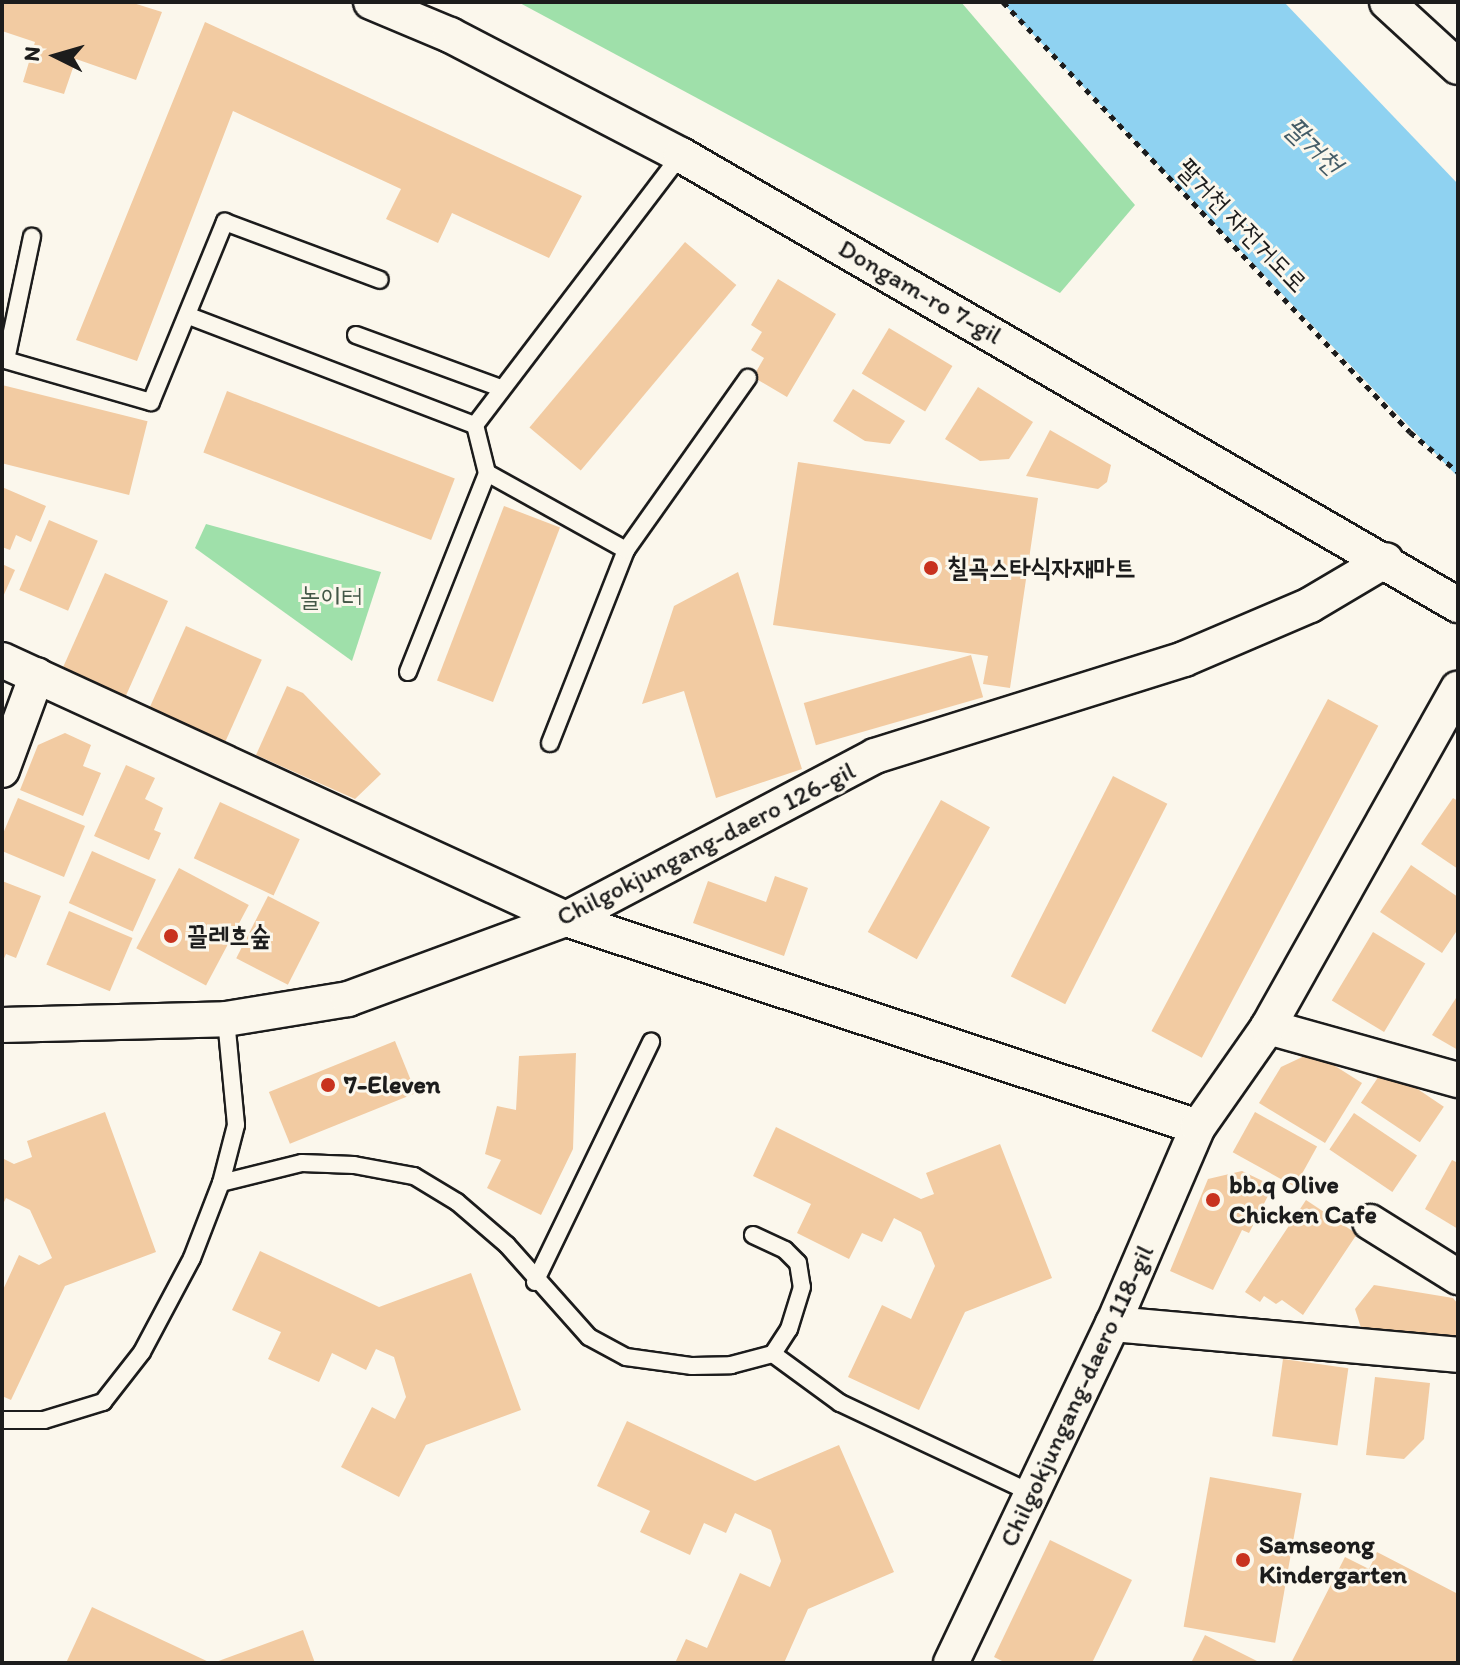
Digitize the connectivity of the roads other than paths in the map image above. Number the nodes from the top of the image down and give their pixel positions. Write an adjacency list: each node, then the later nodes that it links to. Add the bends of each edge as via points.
1 (371, 2): 4 (street, Dongam-ro 7-gil, via 450,35)
2 (1387, 2): 3 (street)
3 (1458, 67)
4 (681, 155): 11 (lane); 15 (street, Dongam-ro 7-gil)
5 (32, 237): 9 (lane)
6 (380, 280): 7 (lane, via 225,222)
7 (189, 316): 9 (lane, via 151,402); 12 (lane)
8 (356, 335): 11 (lane)
9 (4, 360)
10 (748, 378): 14 (lane)
11 (501, 388): 12 (lane)
12 (475, 425): 13 (lane)
13 (487, 473): 14 (lane); 18 (lane)
14 (626, 550): 21 (lane)
15 (1386, 560): 16 (street, Dongam-ro 7-gil); 23 (street, Chilgokjungang-daero 126-gil, via 1310,605 1184,659 875,756)
16 (1458, 605)
17 (2, 660): 19 (street)
18 (408, 672)
19 (37, 675): 22 (street); 23 (street)
20 (1458, 689): 26 (street, Chilgokjungang-daero 118-gil)
21 (550, 743)
22 (2, 770)
23 (566, 919): 24 (street, Chilgokjungang-daero 126-gil, via 348,999); 29 (street)
24 (226, 1019): 25 (street, Chilgokjungang-daero 126-gil); 30 (lane, via 236,1125)
25 (2, 1025)
26 (1268, 1027): 28 (street); 29 (street, Chilgokjungang-daero 118-gil)
27 (651, 1042): 34 (lane)
28 (1458, 1080)
29 (1198, 1127): 35 (street, Chilgokjungang-daero 118-gil)
30 (221, 1183): 34 (lane, via 302,1163 354,1165 414,1176 457,1202 507,1245); 38 (lane, via 192,1258 142,1352 103,1402 44,1420)
31 (1370, 1222): 33 (street)
32 (753, 1235): 36 (lane, via 785,1250 798,1263 802,1287 789,1329)
33 (1458, 1277)
34 (535, 1282): 36 (lane, via 589,1337 626,1357 692,1366 731,1365)
35 (1113, 1324): 37 (street); 39 (street, Chilgokjungang-daero 118-gil)
36 (773, 1354): 39 (lane, via 840,1403)
37 (1458, 1355)
38 (2, 1420)
39 (1033, 1494): 40 (street, Chilgokjungang-daero 118-gil)
40 (951, 1663)

